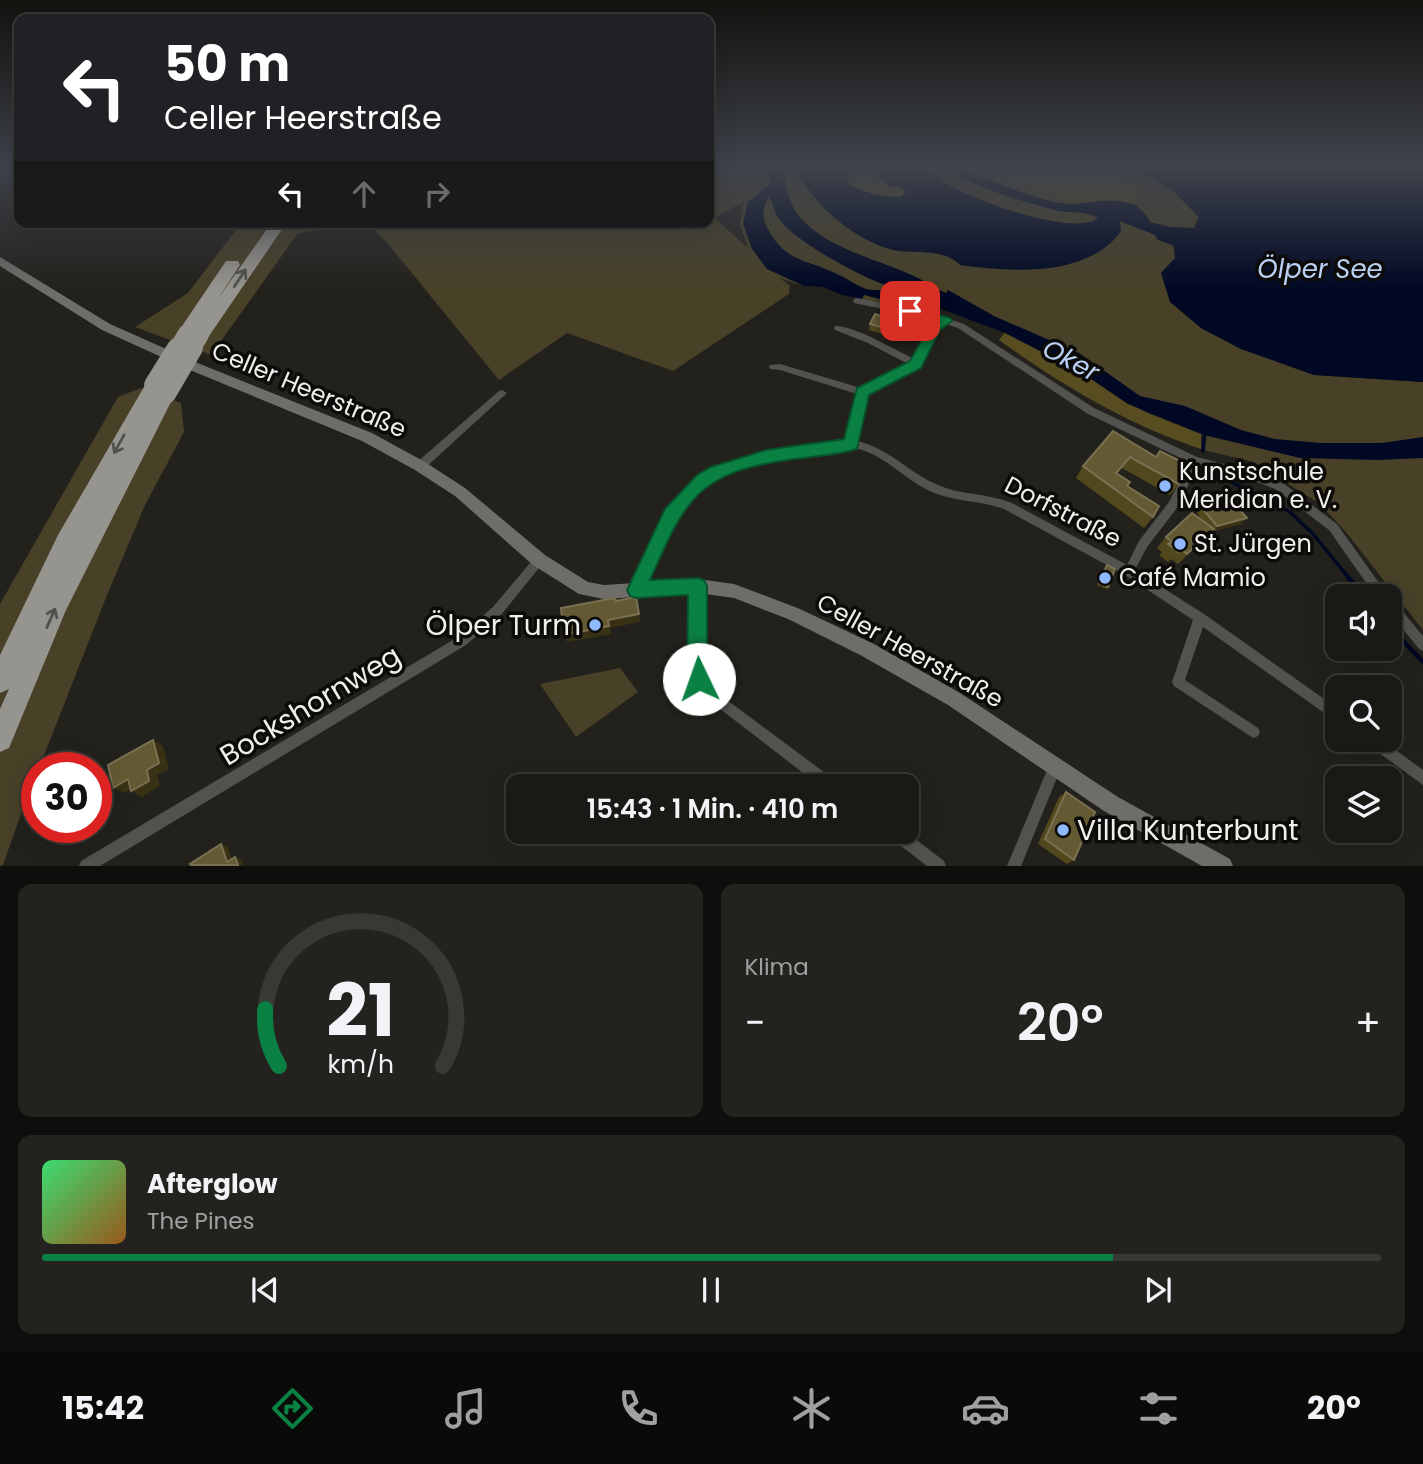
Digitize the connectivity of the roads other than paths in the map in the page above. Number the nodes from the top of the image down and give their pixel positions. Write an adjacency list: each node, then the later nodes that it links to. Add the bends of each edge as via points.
1 (260, 228): 7 (highway)
2 (274, 228): 7 (highway, one-way to 2)
3 (0, 261): 15 (main road, Celler Heerstraße, via 106,327 367,437)
4 (857, 301): 5 (street)
5 (945, 321): 8 (street, via 935,327); 14 (street, via 971,331 1091,411)
6 (838, 328): 8 (street)
7 (194, 334): 10 (highway, bridge)
8 (916, 364): 11 (street)
9 (773, 367): 11 (street)
10 (160, 389): 24 (highway, via 87,544)
11 (862, 392): 13 (street)
12 (502, 393): 15 (street)
13 (851, 444): 17 (street, Dorfstraße, via 873,451 940,491 995,500); 20 (street, via 757,458 703,479 671,514)
14 (1195, 460): 17 (street, via 1173,505 1143,544); 18 (street, via 1267,480 1293,495 1333,527)
15 (420, 466): 16 (main road, Celler Heerstraße, via 460,492)
16 (539, 559): 20 (main road, Celler Heerstraße, via 585,589); 34 (street, Bockshornweg, via 496,611 463,641)
17 (1129, 572): 21 (street, Dorfstraße)
18 (1374, 584)
19 (698, 586): 20 (main road, Celler Heerstraße); 30 (main road, Celler Heerstraße, via 762,601 869,650 954,699); 31 (street, via 697,671 703,685)
20 (636, 590)
21 (1200, 618): 25 (street, Dorfstraße); 26 (street, via 1178,682)
22 (1402, 619): 23 (street)
23 (1423, 644)
24 (12, 681): 27 (highway); 29 (highway)
25 (1325, 707)
26 (1254, 732)
27 (0, 739)
28 (1387, 752): 32 (street)
29 (0, 756)
30 (1055, 768): 37 (street); 38 (main road, Celler Heerstraße)
31 (815, 774)
32 (1423, 778)
33 (910, 844): 36 (street)
34 (107, 860): 35 (street, Bockshornweg)
35 (86, 866)
36 (939, 866)
37 (1014, 866)
38 (1223, 866)

